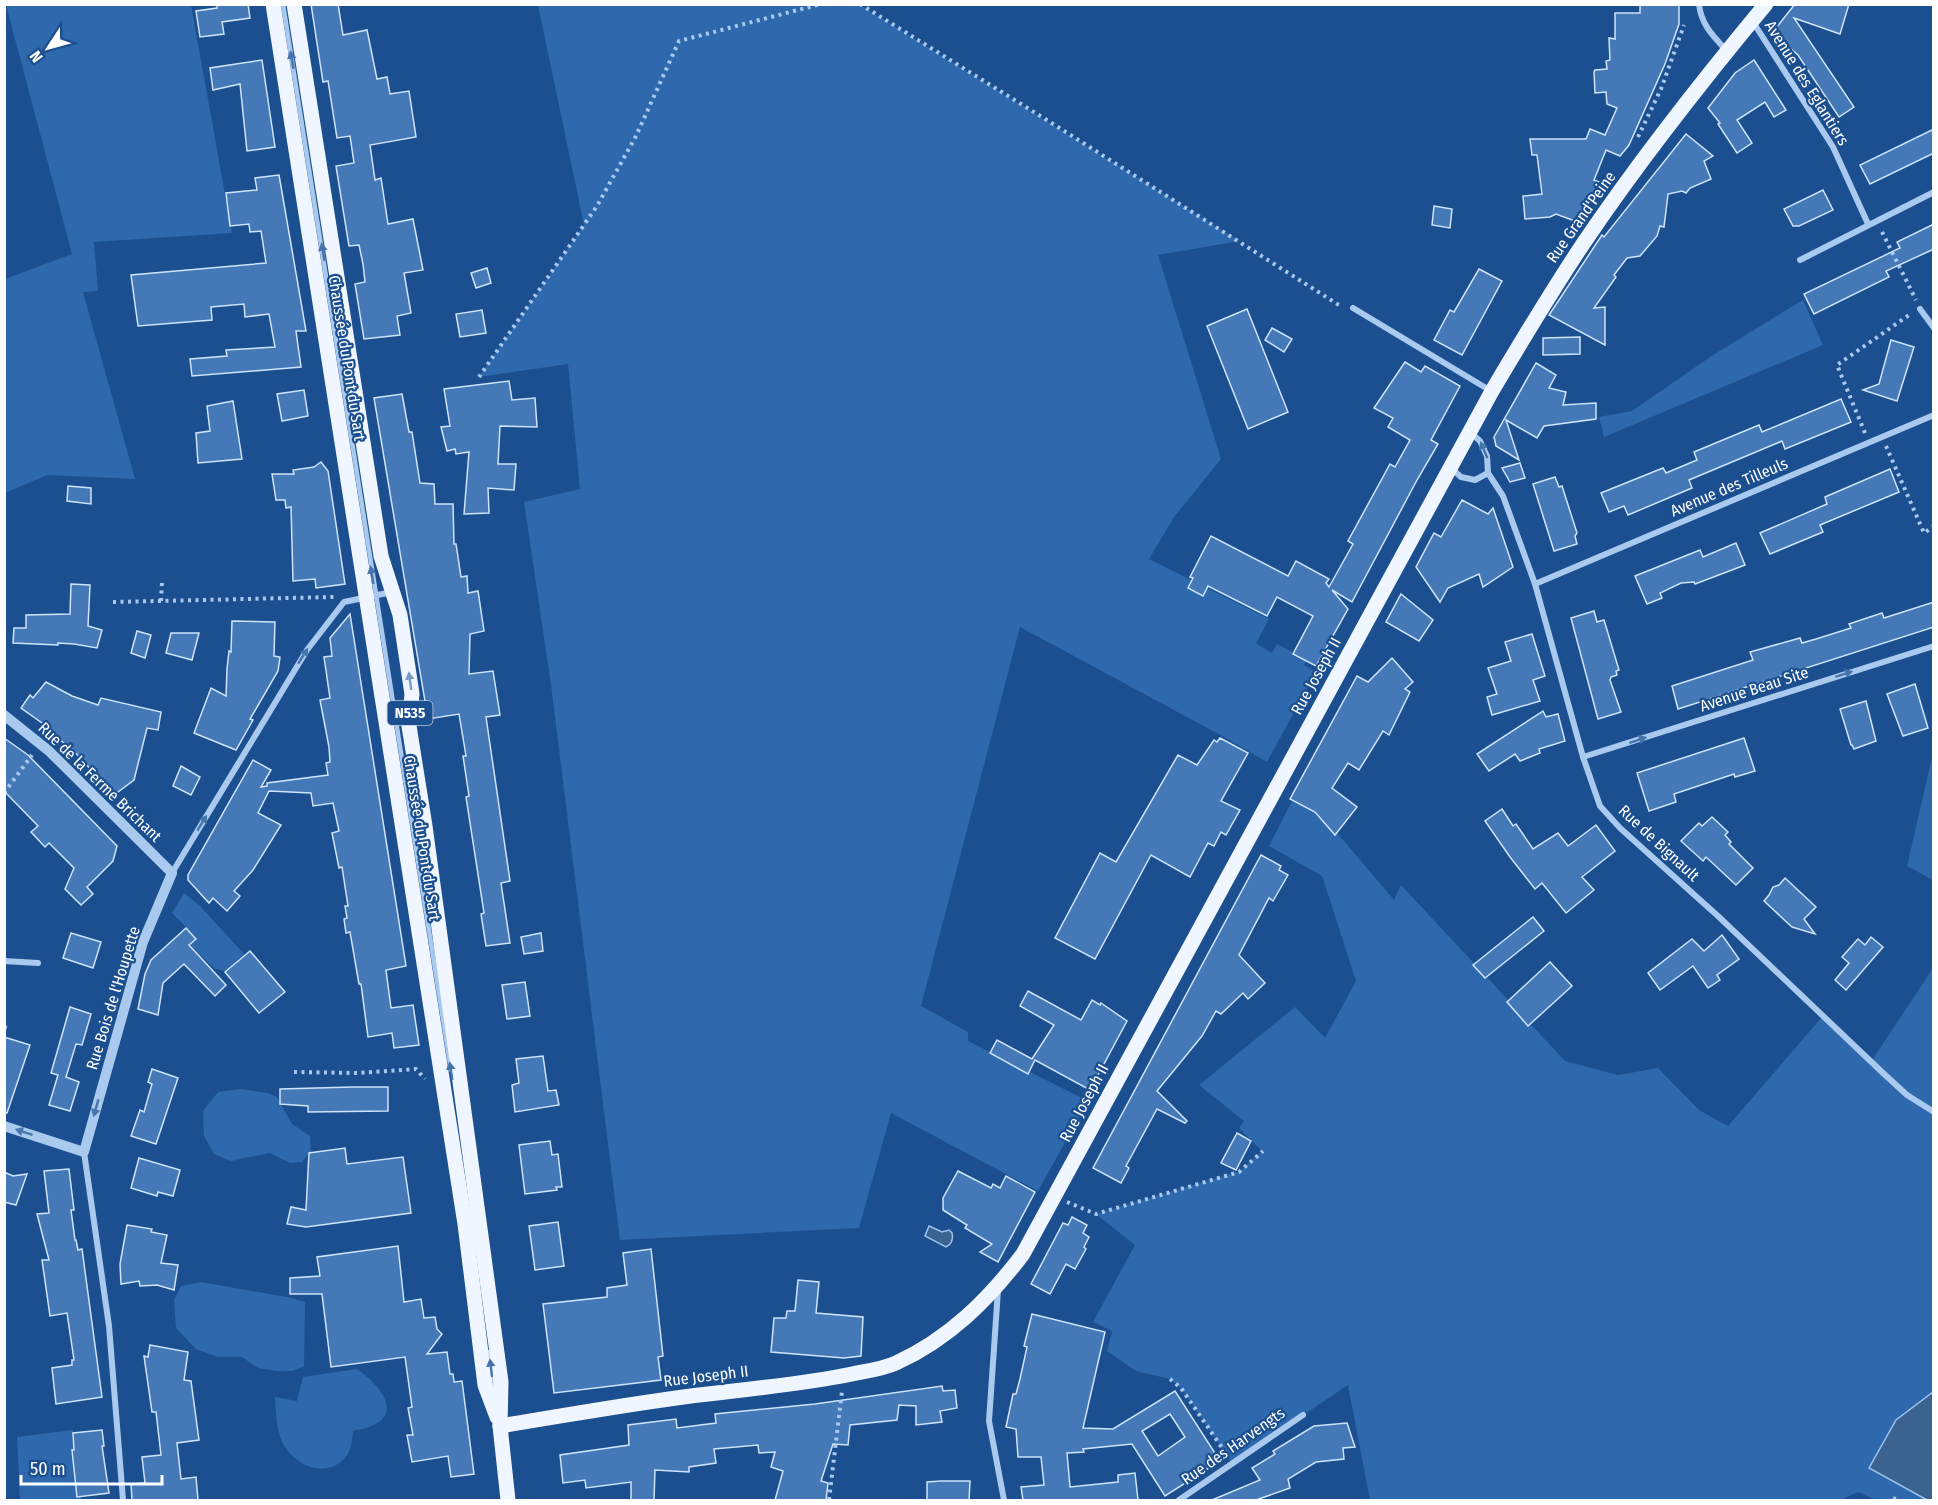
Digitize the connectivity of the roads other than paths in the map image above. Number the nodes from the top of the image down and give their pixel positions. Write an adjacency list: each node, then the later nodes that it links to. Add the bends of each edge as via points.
1 (273, 4): 21 (main road, Chaussée du Pont du Sart / N535)
2 (284, 4): 21 (lane, one-way to 2)
3 (294, 4): 20 (main road, Chaussée du Pont du Sart / N535, via 381,556)
4 (1699, 4): 7 (street, via 1704,25)
5 (1766, 4): 6 (main road, Rue Grand'Peine)
6 (1752, 21): 7 (main road, Rue Grand'Peine); 9 (street, Avenue des Eglantiers, via 1833,147)
7 (1727, 52): 14 (main road, Rue Grand'Peine, via 1591,233)
8 (1934, 192): 9 (street)
9 (1868, 224): 10 (street)
10 (1800, 260)
11 (1353, 308): 14 (street)
12 (1920, 309): 13 (street)
13 (1934, 328)
14 (1492, 392): 16 (main road, Rue Grand'Peine)
15 (1934, 415): 19 (street, Avenue des Tilleuls)
16 (1469, 432): 17 (main road, Rue Grand'Peine); 18 (street, Rue de Bignault, one-way to 16, via 1488,456 1480,441)
17 (1450, 467): 18 (street, via 1461,477 1475,480); 32 (main road, Rue Joseph II, via 1023,1254)
18 (1488, 473): 19 (street, Rue de Bignault, via 1503,496)
19 (1534, 584): 24 (street, Rue de Bignault)
20 (392, 592): 21 (street); 35 (main road, Chaussée du Pont du Sart / N535, one-way to 20, via 501,1382 409,726 412,694 400,615)
21 (371, 595): 25 (street, Rue Bois de l'Houpette, one-way to 21, via 307,650 344,602); 28 (lane, one-way to 21); 35 (main road, Chaussée du Pont du Sart / N535, via 465,1224 485,1385)
22 (1934, 646): 24 (street, Avenue Beau Site, one-way to 22)
23 (4, 715): 25 (street, Rue de la Ferme Brichant, via 40,744)
24 (1582, 757): 29 (street, Rue de Bignault, via 1600,806 1620,828 1882,1073)
25 (172, 873): 31 (street, Rue Bois de l'Houpette, one-way to 31, via 143,942)
26 (4, 961): 27 (street)
27 (38, 963)
28 (451, 1072)
29 (1934, 1112)
30 (4, 1126): 31 (street, one-way to 30)
31 (84, 1152): 36 (street, Rue Bois de l'Houpette, via 109,1326)
32 (998, 1286): 35 (main road, Rue Joseph II, via 956,1326 894,1364 825,1380 659,1400); 38 (street, via 989,1421)
33 (487, 1343): 35 (lane, one-way to 33)
34 (1303, 1415): 39 (street, Rue des Harvengts)
35 (500, 1426): 37 (main road, Chaussée du Pont du Sart / N535)
36 (123, 1500)
37 (507, 1500)
38 (1004, 1500)
39 (1179, 1500)

